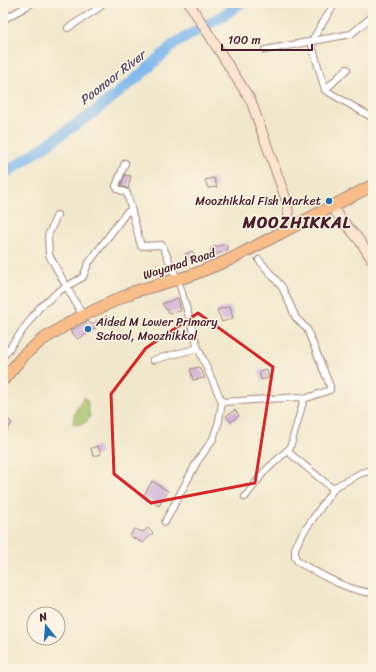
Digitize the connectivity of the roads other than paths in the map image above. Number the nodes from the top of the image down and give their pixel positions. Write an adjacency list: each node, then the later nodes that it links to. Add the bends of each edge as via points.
1 (32, 3): 6 (street)
2 (102, 3): 7 (street, via 100,7)
3 (190, 3): 18 (main road, via 251,101 287,202)
4 (334, 3): 8 (street)
5 (373, 16): 8 (street, via 351,34)
6 (3, 20)
7 (68, 28)
8 (311, 42): 9 (street); 11 (street)
9 (265, 50)
10 (347, 69): 11 (street)
11 (326, 90): 12 (street)
12 (373, 118)
13 (125, 163): 16 (street, via 116,186 127,193)
14 (373, 185): 15 (highway, Wayanad Road)
15 (331, 207): 18 (highway, Wayanad Road); 20 (main road, via 360,241)
16 (131, 210): 21 (street, via 141,246 162,245); 22 (street, via 126,213 88,264 83,277)
17 (57, 215): 22 (street, via 48,236 49,255)
18 (290, 229): 21 (highway, Wayanad Road, via 229,260)
19 (259, 260): 28 (street, via 282,287 296,318 307,329 330,386 330,390)
20 (373, 261)
21 (177, 280): 23 (highway, Wayanad Road, via 133,292); 24 (street)
22 (67, 286): 23 (street); 25 (street, via 39,308)
23 (83, 316): 27 (highway, Wayanad Road, via 42,340 25,354)
24 (198, 348): 26 (street); 29 (street)
25 (3, 357)
26 (153, 360)
27 (3, 380)
28 (304, 399): 29 (street, via 300,397); 30 (street)
29 (222, 402): 34 (street, via 219,421 212,439)
30 (287, 451): 32 (street); 33 (street, via 264,472)
31 (373, 470): 32 (street, via 361,473)
32 (333, 489): 35 (street, via 303,533 295,548 295,557 298,562 335,582 359,592)
33 (245, 497)
34 (165, 522)
35 (373, 593)

